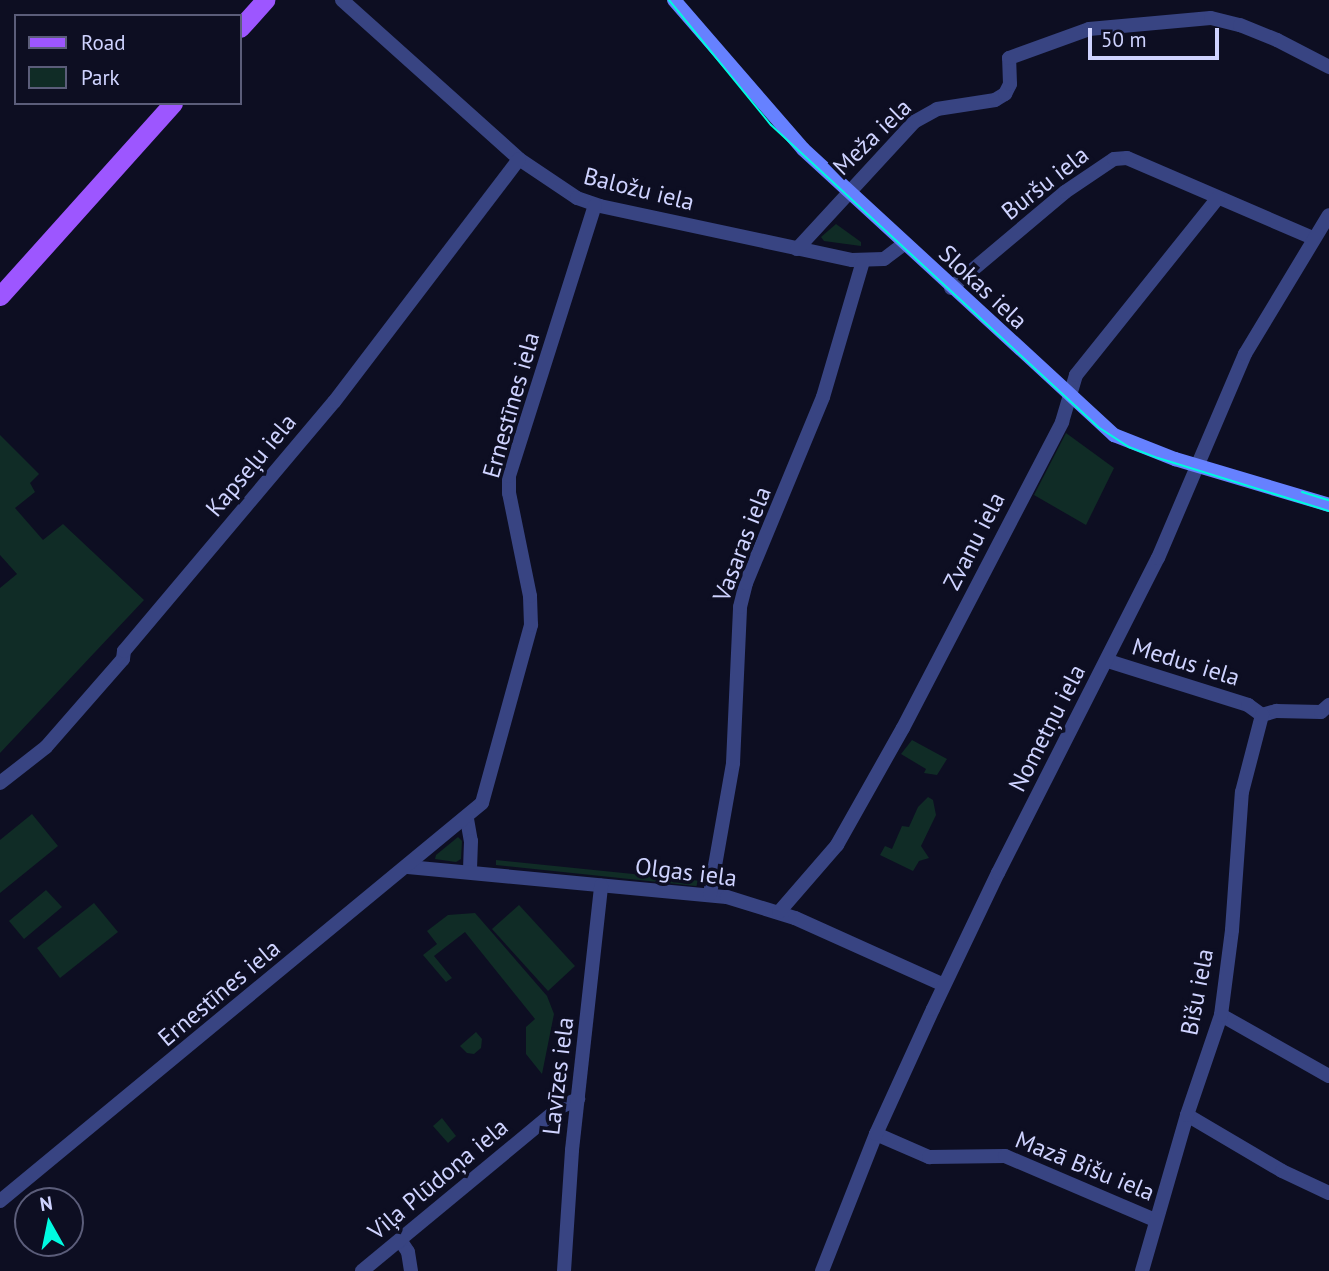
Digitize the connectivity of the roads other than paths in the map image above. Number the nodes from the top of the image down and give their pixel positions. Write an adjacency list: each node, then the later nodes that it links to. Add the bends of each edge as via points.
1 (265, 0): 4 (main road)
2 (342, 0): 7 (street, Baložu iela)
3 (674, 0): 8 (main road, Slokas iela, via 775,120)
4 (242, 26)
5 (1329, 67): 8 (street, Meža iela, via 1277,40 1211,18 1089,29 1009,58 1010,84 995,100 925,114)
6 (171, 105): 17 (main road)
7 (519, 159): 10 (street, Baložu iela, via 562,191); 24 (street, Kapseļu iela, via 334,402 124,651 123,659 46,747)
8 (847, 192): 13 (main road, Slokas iela); 14 (street, Meža iela)
9 (1218, 198): 12 (street); 16 (street, Buršu iela, via 1126,158 1114,159 1065,192); 18 (street, Zvanu iela, via 1076,374)
10 (595, 205): 14 (street, Baložu iela); 25 (street, Ernestīnes iela, via 509,476 531,625 482,803)
11 (1329, 215): 12 (street, Nometņu iela)
12 (1313, 238): 19 (street, Nometņu iela, via 1245,354)
13 (904, 244): 15 (street, Baložu iela, via 884,259); 16 (main road, Slokas iela)
14 (797, 249): 15 (street, Baložu iela)
15 (863, 261): 29 (street, Vasaras iela, via 823,397 740,607 730,790)
16 (951, 288): 18 (main road, Slokas iela)
17 (0, 296)
18 (1068, 396): 19 (main road, Slokas iela, via 1114,435); 30 (street, Zvanu iela, via 1062,422 903,728 837,845)
19 (1196, 465): 20 (main road, Slokas iela); 21 (street, Nometņu iela)
20 (1329, 505)
21 (1108, 662): 23 (street, Medus iela, via 1248,705); 31 (street, Nometņu iela)
22 (1329, 705): 23 (street, Medus iela, via 1321,712)
23 (1262, 715): 32 (street, Bišu iela, via 1242,792)
24 (0, 783)
25 (467, 819): 26 (street, Ernestīnes iela); 27 (street)
26 (408, 867): 27 (street, Olgas iela); 38 (street, Ernestīnes iela)
27 (470, 872): 28 (street, Olgas iela)
28 (601, 886): 29 (street, Olgas iela); 34 (street, Lavīzes iela)
29 (710, 894): 30 (street, Olgas iela)
30 (779, 912): 31 (street, Olgas iela)
31 (944, 985): 36 (street, Nometņu iela)
32 (1221, 1015): 33 (street); 35 (street, Bišu iela)
33 (1329, 1076)
34 (578, 1099): 40 (street, Viļa Plūdoņa iela, via 560,1107); 43 (street, Lavīzes iela)
35 (1187, 1115): 37 (street); 39 (street, Bišu iela)
36 (876, 1134): 39 (street, Mazā Bišu iela, via 929,1157 1005,1156); 44 (street, Nometņu iela)
37 (1329, 1193)
38 (0, 1201)
39 (1156, 1220): 45 (street, Bišu iela)
40 (400, 1240): 41 (street, Viļa Plūdoņa iela); 42 (street, via 408,1252)
41 (362, 1271)
42 (411, 1271)
43 (564, 1271)
44 (822, 1271)
45 (1142, 1271)

